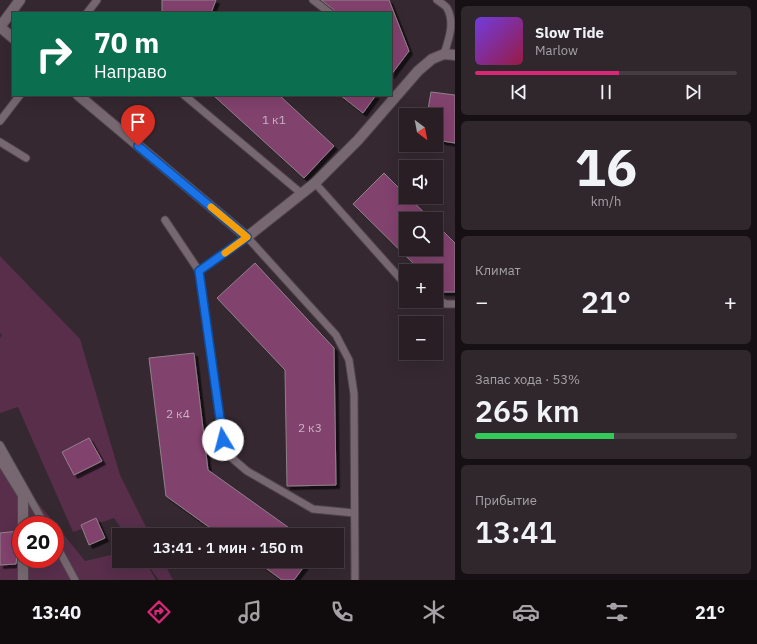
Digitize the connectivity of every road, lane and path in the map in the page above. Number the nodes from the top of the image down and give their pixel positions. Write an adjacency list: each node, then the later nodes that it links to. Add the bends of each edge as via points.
1 (20, 0): 7 (street)
2 (97, 0): 5 (lane)
3 (313, 0): 6 (lane)
4 (437, 0): 9 (lane, via 452,16 453,26)
5 (88, 12)
6 (329, 12)
7 (0, 27): 8 (street)
8 (12, 37)
9 (444, 54): 10 (street); 17 (street, via 432,59 418,71 358,140)
10 (455, 55)
11 (19, 96): 14 (lane)
12 (79, 96): 20 (street)
13 (185, 96): 18 (lane)
14 (0, 121)
15 (0, 142): 16 (lane)
16 (26, 158)
17 (315, 183): 18 (street); 22 (lane)
18 (302, 194): 20 (street)
19 (165, 220): 21 (lane)
20 (247, 237): 21 (lane); 27 (lane, via 336,335 349,360 354,394)
21 (199, 271): 27 (lane, via 223,440 233,459 247,471 313,508)
22 (399, 276)
23 (443, 302): 24 (lane)
24 (455, 304)
25 (0, 445): 29 (lane)
26 (0, 458): 28 (street, via 23,495)
27 (354, 513): 34 (lane)
28 (23, 516)
29 (40, 516)
30 (64, 560): 33 (lane)
31 (23, 568): 32 (street)
32 (23, 580)
33 (75, 580)
34 (354, 580): 35 (lane)
35 (358, 580)

